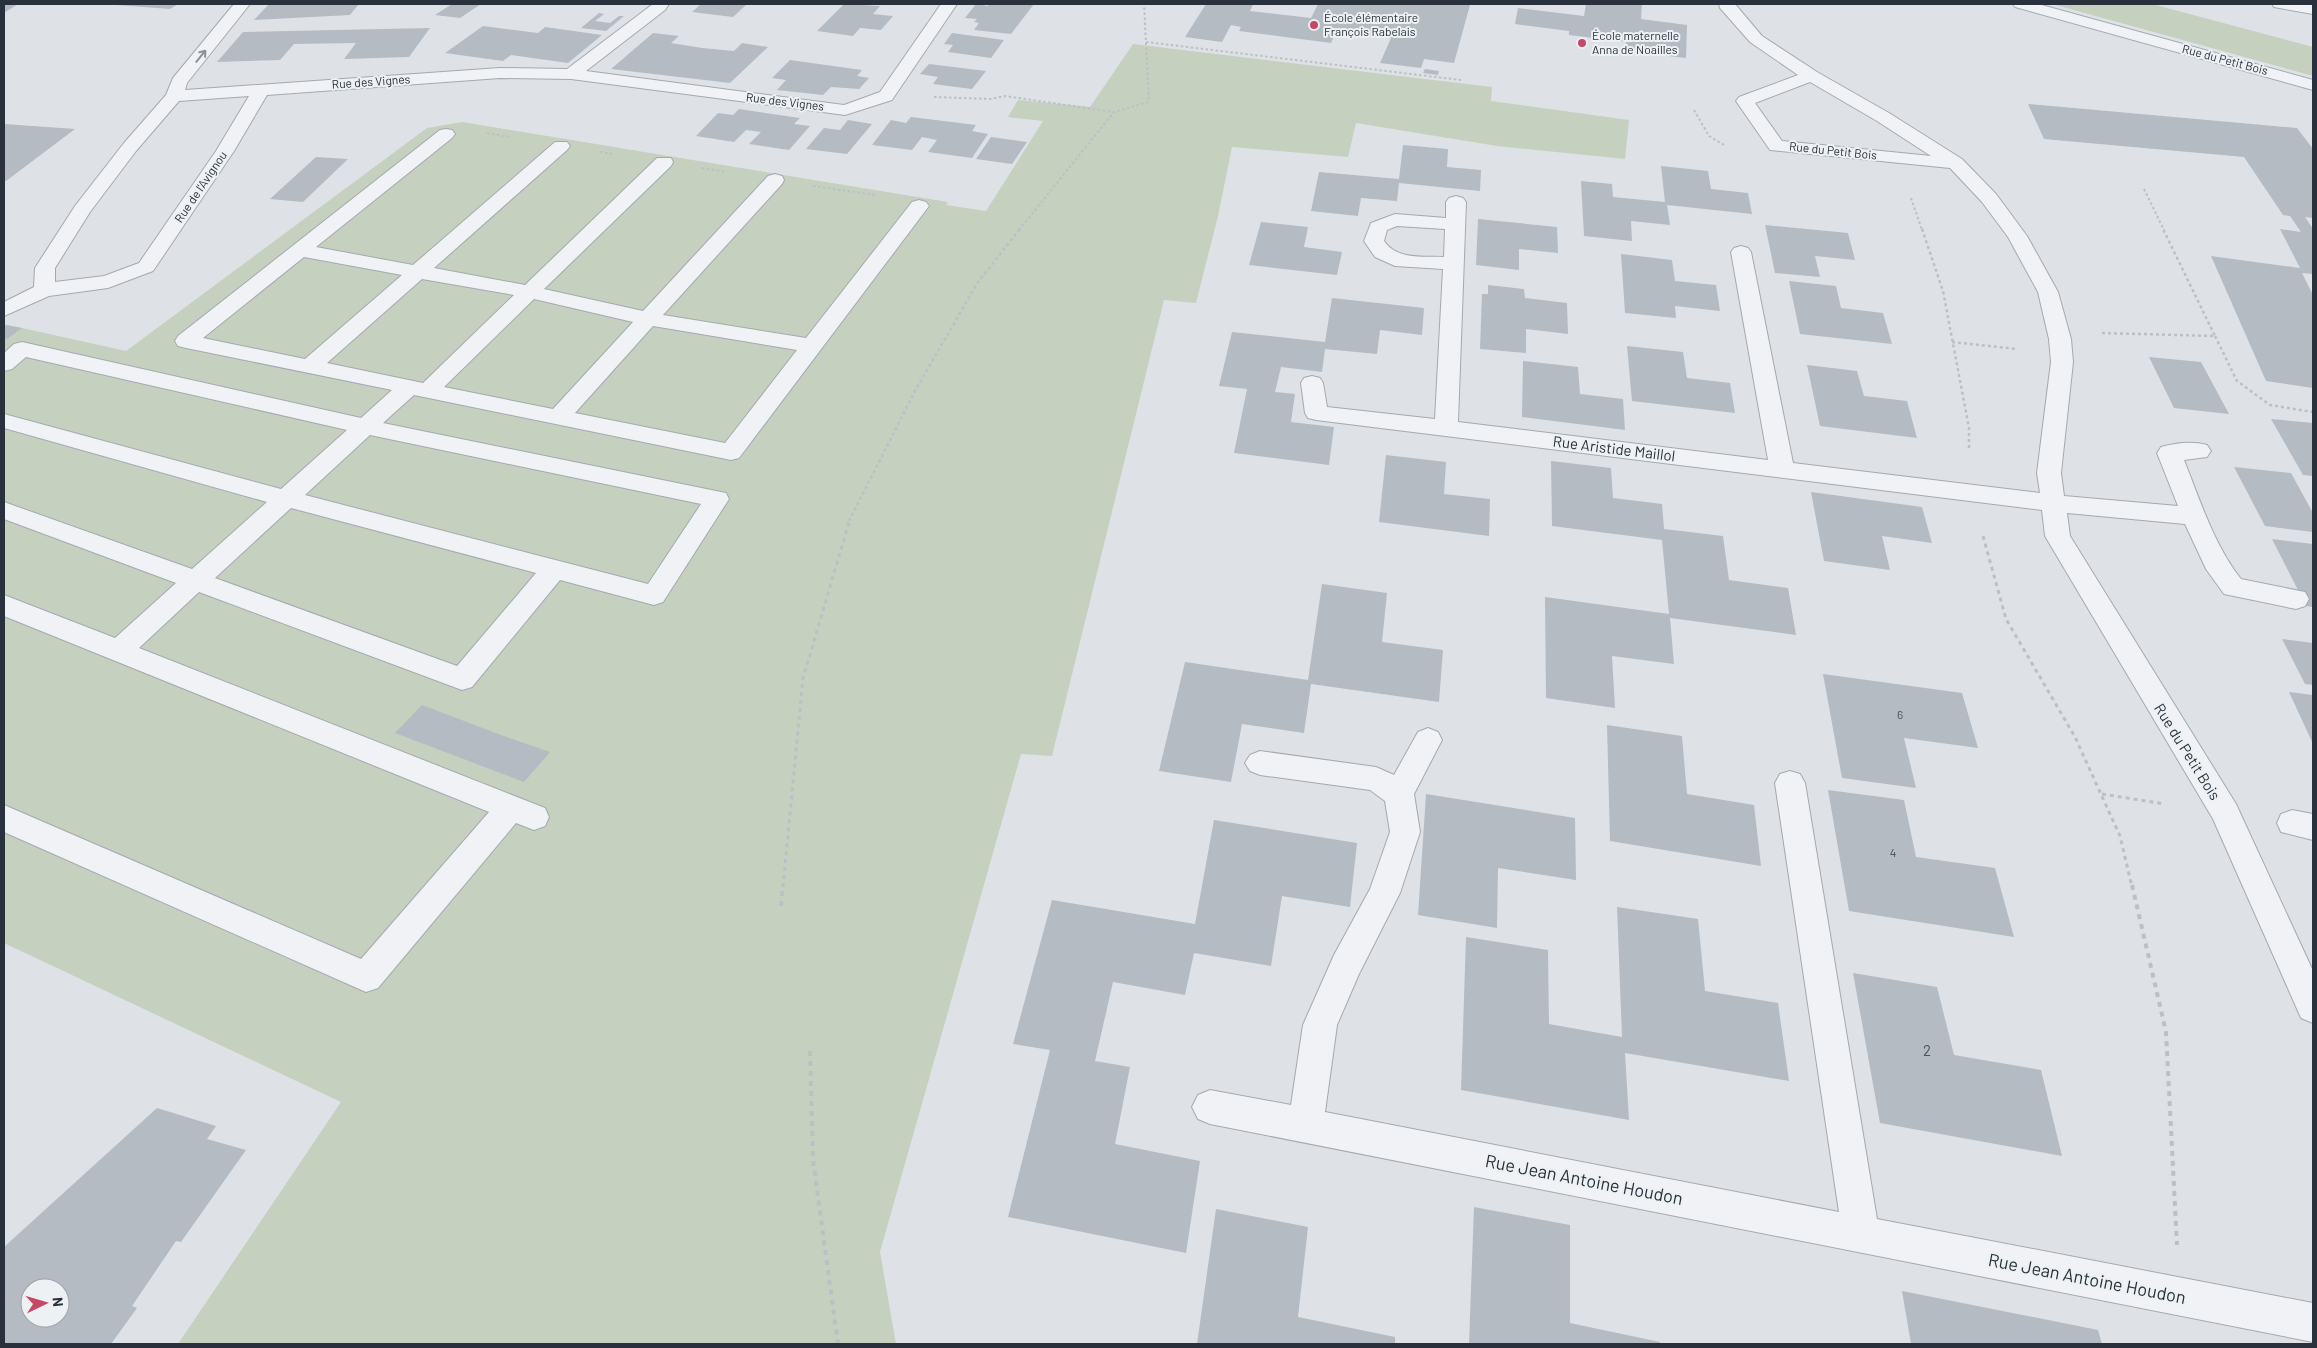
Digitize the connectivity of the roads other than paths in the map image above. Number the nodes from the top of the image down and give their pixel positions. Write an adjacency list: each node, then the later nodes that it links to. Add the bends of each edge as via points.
1 (242, 4): 12 (street, one-way to 1, via 179,82)
2 (949, 4): 8 (street, Rue des Vignes, via 886,96 844,110)
3 (1727, 4): 9 (street, Rue du Petit Bois, via 1756,39)
4 (2021, 4): 10 (street, Rue du Petit Bois)
5 (2280, 4): 7 (street)
6 (660, 6): 8 (street)
7 (2313, 9)
8 (571, 74): 11 (street, Rue des Vignes, via 500,73)
9 (1811, 76): 16 (street, Rue du Petit Bois); 16 (street, Rue du Petit Bois, via 1745,101 1776,146)
10 (2313, 85)
11 (261, 90): 12 (street); 23 (street, Rue de l'Avignou, via 225,151 146,267 108,282)
12 (174, 96): 23 (street, via 82,210 45,268)
13 (446, 134): 19 (street)
14 (561, 146): 22 (street)
15 (664, 162): 24 (street)
16 (1955, 163): 39 (street, Rue du Petit Bois, via 1989,198 2017,236 2048,292 2060,339 2062,362 2049,472)
17 (775, 180): 26 (street)
18 (919, 206): 27 (street)
19 (300, 250): 22 (street); 29 (street, via 186,341)
20 (1741, 252): 37 (street)
21 (1453, 264): 21 (street, via 1455,213 1395,220 1378,228 1374,240 1382,253 1402,262); 35 (street)
22 (418, 272): 24 (street); 29 (street)
23 (44, 290): 25 (street, Rue de l'Avignou)
24 (529, 292): 26 (street); 31 (street)
25 (4, 310)
26 (648, 319): 27 (street); 32 (street)
27 (812, 346): 32 (street, via 731,452)
28 (4, 364): 34 (street, via 22,349)
29 (310, 366): 31 (street)
30 (1312, 383): 35 (street, Rue Aristide Maillol, via 1316,413)
31 (418, 389): 32 (street); 34 (street)
32 (558, 417)
33 (4, 421): 38 (street)
34 (367, 427): 38 (street); 42 (street, via 717,499 654,594)
35 (1446, 428): 37 (street, Rue Aristide Maillol)
36 (2199, 451): 41 (street, via 2169,453)
37 (1782, 470): 39 (street, Rue Aristide Maillol)
38 (287, 499): 42 (street); 43 (street)
39 (2053, 503): 41 (street); 52 (street, Rue du Petit Bois, via 2058,536 2225,814)
40 (4, 510): 43 (street)
41 (2194, 516): 44 (street, via 2219,569 2233,587)
42 (556, 569): 43 (street, via 462,679)
43 (197, 580): 46 (street)
44 (2296, 599)
45 (4, 604): 46 (street)
46 (118, 650): 51 (street, via 522,813 366,977)
47 (1428, 740): 50 (street)
48 (1260, 763): 50 (street, via 1376,779)
49 (1790, 783): 55 (street)
50 (1398, 794): 54 (street, via 1405,832 1384,893 1320,1025)
51 (4, 818)
52 (2313, 1007)
53 (1210, 1107): 54 (street, Rue Jean Antoine Houdon)
54 (1306, 1126): 55 (street, Rue Jean Antoine Houdon)
55 (1861, 1234): 56 (street, Rue Jean Antoine Houdon)
56 (2313, 1323)

